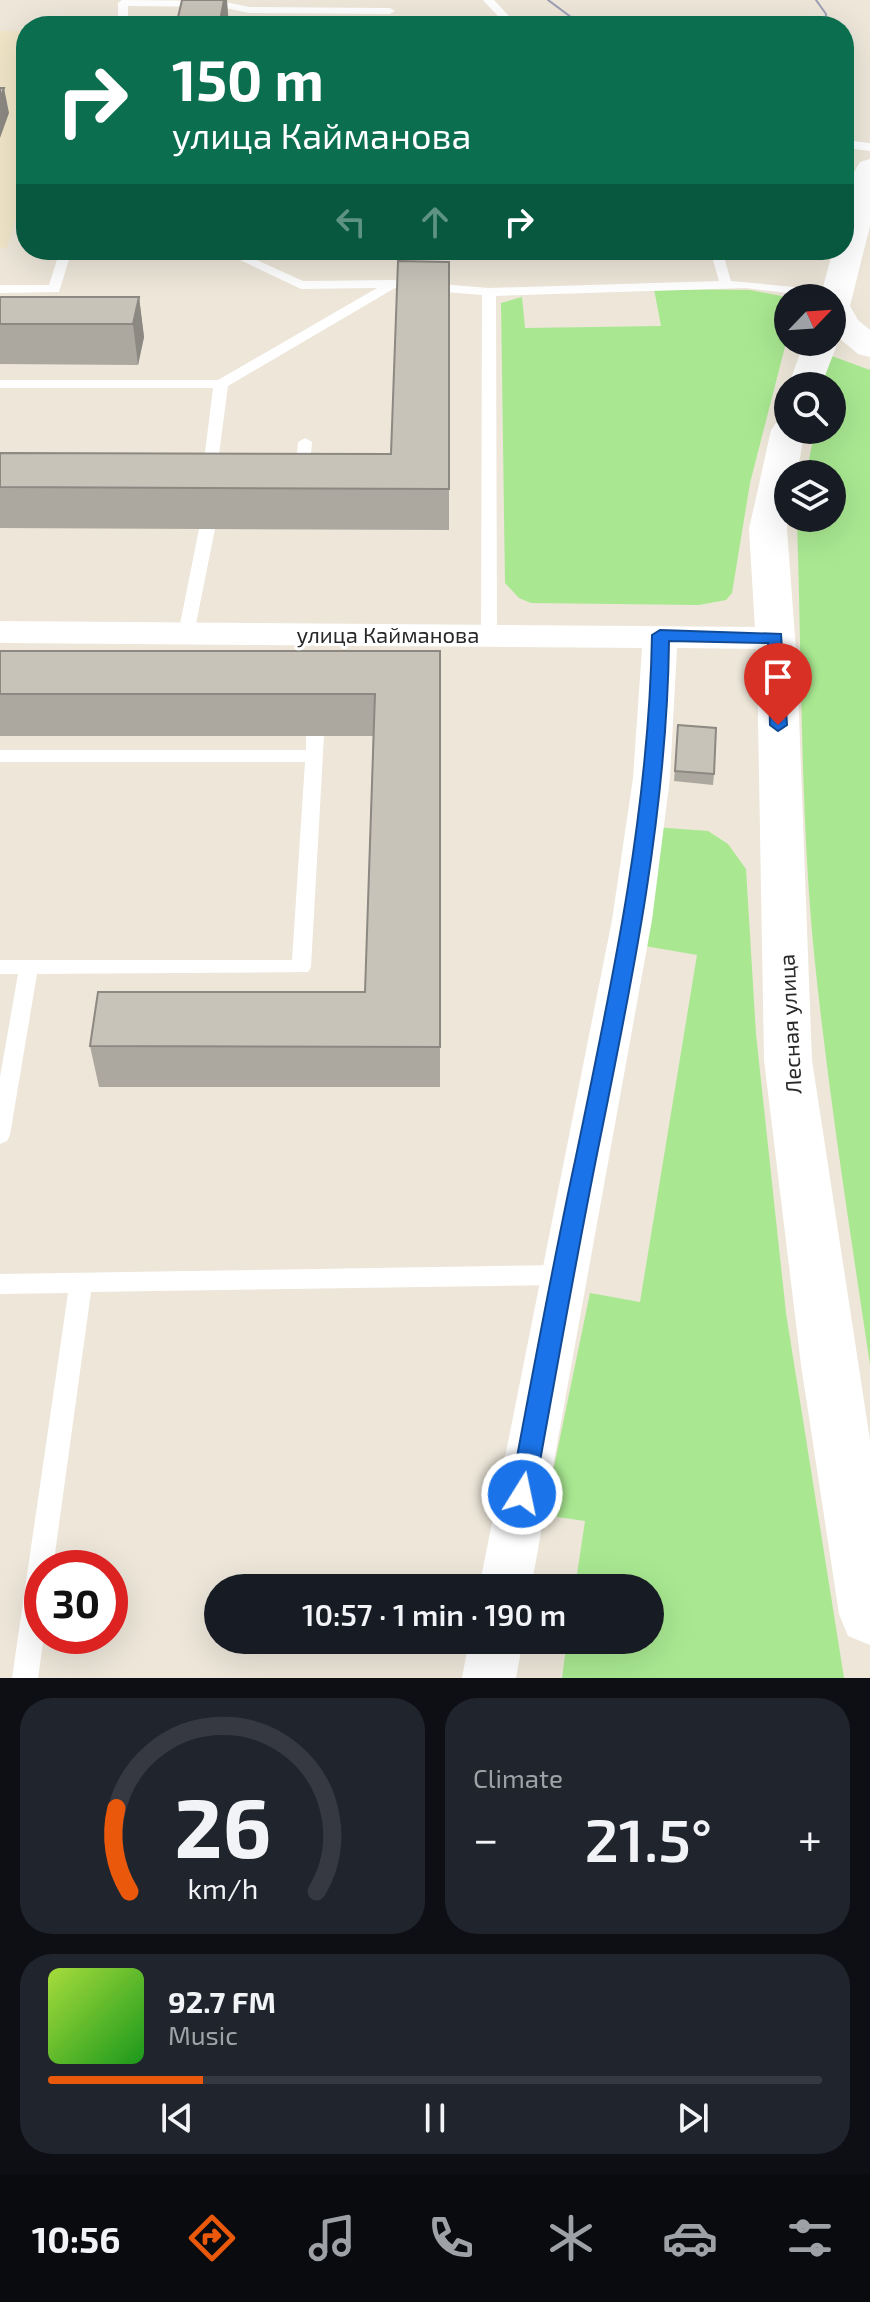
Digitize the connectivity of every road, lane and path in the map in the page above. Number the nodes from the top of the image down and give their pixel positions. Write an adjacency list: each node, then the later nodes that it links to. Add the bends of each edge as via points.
1 (488, 0): 4 (lane)
2 (124, 1): 3 (lane, via 249,10)
3 (390, 5)
4 (503, 16)
5 (870, 168): 6 (main road)
6 (854, 228)
7 (63, 260): 15 (lane, via 54,289)
8 (247, 260): 11 (lane, via 301,285)
9 (719, 260): 12 (lane)
10 (846, 260): 13 (main road)
11 (392, 284): 16 (lane); 20 (lane)
12 (726, 284): 14 (lane); 16 (lane)
13 (839, 284)
14 (774, 287)
15 (0, 289)
16 (489, 292): 29 (lane)
17 (846, 323): 18 (main road)
18 (870, 347)
19 (0, 384): 20 (lane)
20 (221, 384): 24 (lane, via 209,475)
21 (305, 442): 23 (lane, via 303,475)
22 (785, 444): 30 (main road, Лесная улица, via 768,529)
23 (287, 475)
24 (212, 495)
25 (207, 529): 27 (lane)
26 (0, 632): 27 (street, улица Кайманова)
27 (186, 634): 29 (street, улица Кайманова, via 321,642)
28 (660, 635): 29 (street, улица Кайманова); 30 (street, улица Кайманова); 35 (street, via 659,718 628,954)
29 (489, 636)
30 (776, 638): 39 (main road, Лесная улица, via 788,1060 829,1365)
31 (0, 756): 33 (lane, via 315,746 301,967)
32 (0, 967): 33 (lane)
33 (29, 967): 34 (lane)
34 (0, 1135)
35 (562, 1275): 36 (lane); 38 (street)
36 (81, 1282): 37 (lane); 41 (lane)
37 (0, 1284)
38 (508, 1574)
39 (870, 1614)
40 (493, 1654): 42 (street)
41 (25, 1678)
42 (489, 1678)

